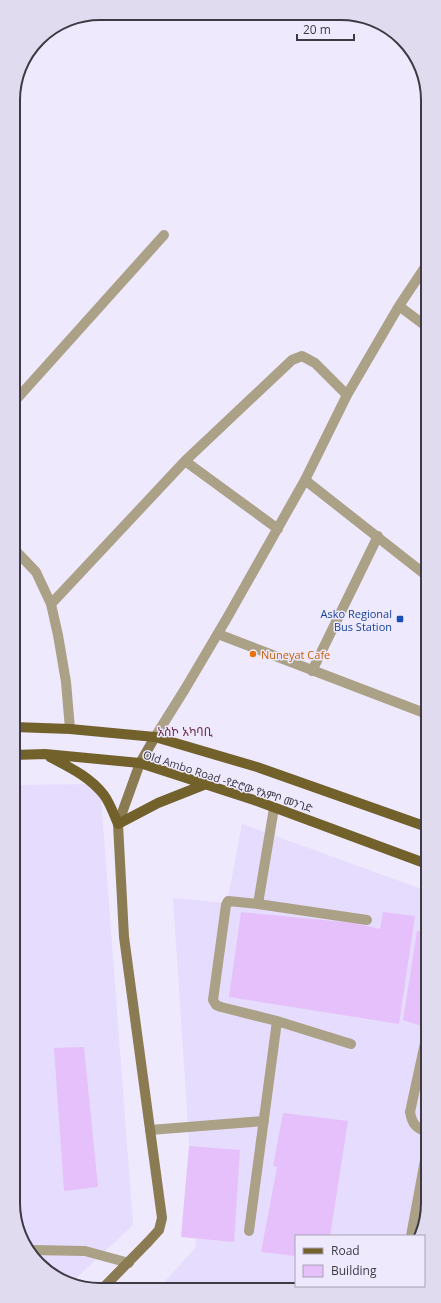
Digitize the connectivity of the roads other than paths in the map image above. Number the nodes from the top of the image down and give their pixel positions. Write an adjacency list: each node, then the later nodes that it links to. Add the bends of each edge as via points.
1 (164, 235): 5 (street)
2 (421, 272): 3 (street)
3 (399, 306): 4 (street); 6 (street)
4 (421, 322)
5 (20, 395)
6 (347, 395): 7 (street, via 315,363 302,356 292,360); 8 (street)
7 (185, 461): 9 (street); 13 (street)
8 (305, 480): 9 (street); 10 (street)
9 (278, 529): 14 (street)
10 (378, 536): 12 (street); 15 (street)
11 (20, 555): 13 (street, via 36,572)
12 (421, 571)
13 (51, 604): 18 (street, via 66,682)
14 (218, 634): 15 (street); 19 (street)
15 (312, 671): 16 (street)
16 (421, 712)
17 (20, 727): 18 (main road, Old Ambo Road -የድሮው የአምቦ መንገድ)
18 (70, 729): 19 (main road, Old Ambo Road -የድሮው የአምቦ መንገድ)
19 (155, 737): 22 (main road); 26 (main road, Old Ambo Road -የድሮው የአምቦ መንገድ, via 257,767)
20 (45, 754): 21 (main road, Old Ambo Road -የድሮው የአምቦ መንገድ); 22 (main road, Old Ambo Road -የድሮው የአምቦ መንገድ); 25 (main road, via 91,781 105,796)
21 (20, 755)
22 (140, 763): 23 (main road, Old Ambo Road -የድሮው የአምቦ መንገድ); 25 (main road)
23 (206, 784): 24 (main road, Old Ambo Road -የድሮው የአምቦ መንገድ); 25 (main road, via 158,803)
24 (274, 808): 27 (main road, Old Ambo Road -የድሮው የአምቦ መንገድ); 28 (street)
25 (118, 824): 34 (main road, via 124,937)
26 (421, 825)
27 (421, 862)
28 (258, 904): 29 (street); 30 (street, via 233,901 226,905 213,1000 221,1007)
29 (367, 920)
30 (277, 1021): 31 (street); 33 (street)
31 (351, 1044)
32 (421, 1061): 35 (street, via 410,1112 412,1122)
33 (264, 1121): 34 (street); 37 (street)
34 (150, 1130): 40 (main road, via 162,1218 159,1230)
35 (421, 1130)
36 (421, 1182): 38 (street)
37 (248, 1231)
38 (411, 1235)
39 (36, 1250): 40 (street, via 85,1251)
40 (128, 1263): 41 (main road)
41 (108, 1283)

